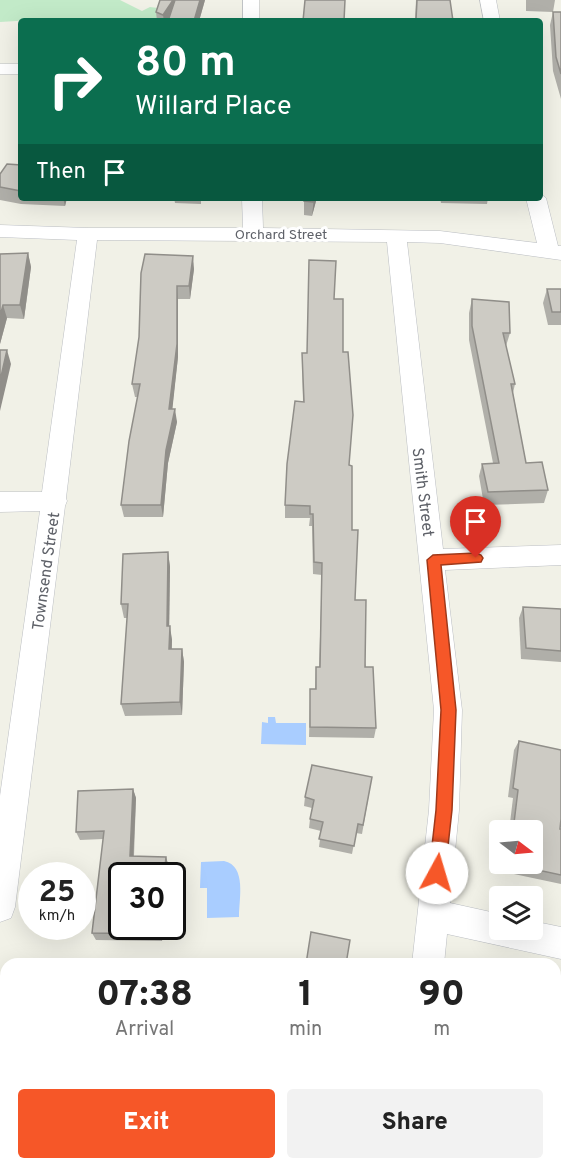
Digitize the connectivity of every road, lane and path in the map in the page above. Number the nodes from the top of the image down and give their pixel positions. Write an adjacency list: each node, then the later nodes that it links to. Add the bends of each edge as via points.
1 (251, 0): 3 (street)
2 (488, 0): 4 (street)
3 (250, 18)
4 (491, 18)
5 (0, 69): 6 (street)
6 (18, 69)
7 (252, 201): 11 (street)
8 (537, 201): 13 (street)
9 (0, 231): 10 (street, Orchard Street)
10 (88, 234): 11 (street, Orchard Street); 14 (street, Townsend Street)
11 (253, 234): 12 (street, Orchard Street)
12 (396, 236): 13 (street, Orchard Street, via 440,237); 17 (street, Smith Street)
13 (555, 252)
14 (55, 501): 15 (street); 18 (street, Townsend Street)
15 (0, 502)
16 (561, 555): 17 (street)
17 (433, 560): 19 (street, Smith Street, via 448,710 444,810)
18 (0, 907)
19 (432, 915): 20 (street); 23 (street, Smith Street)
20 (489, 928)
21 (543, 939): 22 (street)
22 (561, 943)
23 (428, 958)

